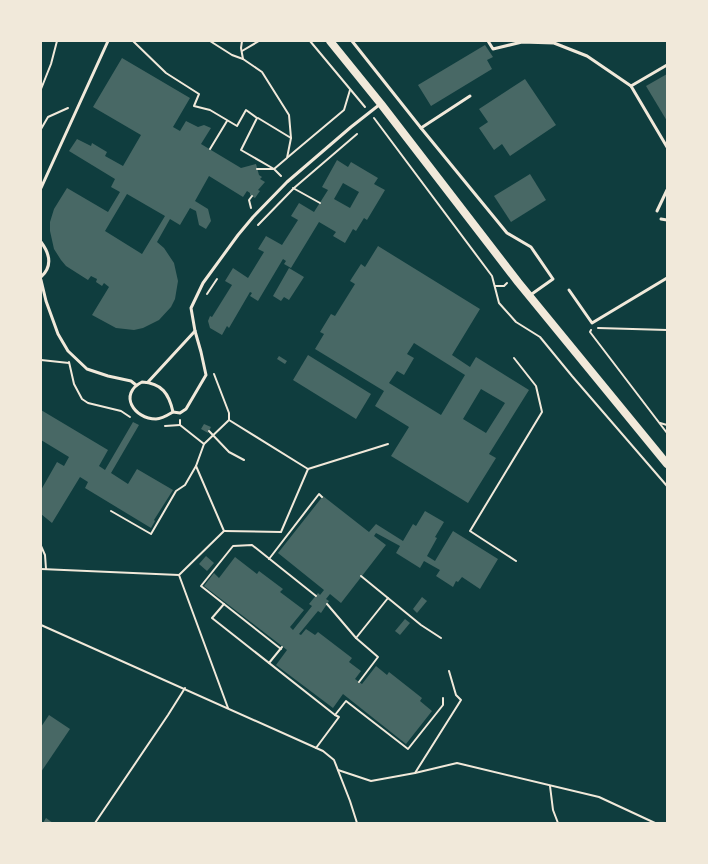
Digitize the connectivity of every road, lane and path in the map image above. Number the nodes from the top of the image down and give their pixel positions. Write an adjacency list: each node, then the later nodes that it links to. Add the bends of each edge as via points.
1 (57, 41): 15 (path)
2 (108, 41): 18 (lane)
3 (133, 41): 22 (path, via 166,73 199,94 194,106 210,110)
4 (210, 41): 12 (path, via 232,55)
5 (242, 41): 11 (path)
6 (259, 41): 11 (path)
7 (310, 41): 16 (path)
8 (330, 41): 19 (main road)
9 (352, 41): 23 (lane)
10 (488, 41): 14 (lane, via 493,49 522,42 554,43 587,56)
11 (242, 51): 12 (path)
12 (243, 58): 26 (path, via 262,72 289,115)
13 (667, 65): 14 (lane)
14 (631, 86): 27 (lane)
15 (41, 89)
16 (350, 90): 20 (path); 29 (path, via 344,110)
17 (470, 96): 23 (lane)
18 (80, 103): 24 (path, via 48,117); 33 (lane)
19 (381, 104): 20 (lane); 46 (main road)
20 (370, 112): 32 (lane); 74 (path, via 492,276 499,303 516,322 540,337)
21 (258, 118): 22 (path, via 246,110 237,126); 26 (path); 31 (path, via 241,150)
22 (227, 121): 28 (path)
23 (421, 128): 46 (lane, via 507,232 531,247 553,279)
24 (41, 129)
25 (357, 134): 34 (path)
26 (291, 138): 29 (path)
27 (667, 147)
28 (210, 149)
29 (287, 158): 31 (path)
30 (257, 169): 31 (path)
31 (274, 170): 32 (path)
32 (287, 182): 34 (path); 49 (lane, via 238,235 203,283 191,308)
33 (41, 188)
34 (294, 188): 36 (path); 40 (path)
35 (667, 190): 37 (lane)
36 (320, 203)
37 (657, 210)
38 (662, 219): 39 (lane)
39 (667, 220)
40 (258, 225)
41 (41, 242): 42 (lane, via 50,260 47,271)
42 (41, 278): 50 (lane, via 58,334)
43 (667, 278): 45 (lane, via 592,323)
44 (217, 279): 47 (path)
45 (569, 290)
46 (529, 296): 71 (main road)
47 (204, 299)
48 (667, 330): 61 (path, via 591,328 590,332)
49 (195, 331): 55 (lane); 58 (lane, via 206,375 186,409)
50 (68, 351): 53 (path); 56 (lane, via 87,369 131,381)
51 (514, 358): 80 (path, via 536,386 542,412 470,531)
52 (41, 360): 53 (path)
53 (69, 363): 59 (path, via 74,384 82,399 96,406 121,411)
54 (213, 369): 60 (path, via 229,413)
55 (148, 382): 56 (lane); 57 (lane, via 168,394)
56 (136, 385): 57 (lane, via 131,391 130,404 141,415 157,419)
57 (173, 412): 58 (lane)
58 (180, 413): 62 (path)
59 (132, 418)
60 (229, 420): 67 (path); 73 (path)
61 (659, 423): 63 (path); 66 (path)
62 (180, 425): 64 (path); 68 (path)
63 (667, 425)
64 (163, 426)
65 (209, 431): 67 (path)
66 (667, 433)
67 (212, 435): 68 (path); 70 (path, via 229,452)
68 (204, 444): 72 (path)
69 (388, 444): 73 (path)
70 (244, 460)
71 (667, 464)
72 (196, 466): 76 (path, via 185,484 176,491 151,534); 77 (path)
73 (308, 470): 77 (path, via 281,532)
74 (667, 486)
75 (322, 497): 79 (path, via 319,494)
76 (111, 511)
77 (224, 531): 83 (path)
78 (41, 547): 82 (path, via 45,555)
79 (269, 559): 85 (path); 87 (path, via 252,545 232,546 201,586)
80 (516, 561)
81 (41, 569): 82 (path)
82 (46, 569): 83 (path)
83 (179, 575): 99 (path)
84 (361, 576): 86 (path)
85 (316, 596)
86 (388, 598): 90 (path); 91 (path)
87 (224, 604): 92 (path, via 212,618); 92 (path, via 282,648)
88 (327, 604): 90 (path)
89 (41, 625): 95 (path)
90 (356, 638): 94 (path, via 378,657)
91 (441, 638)
92 (270, 663): 100 (path)
93 (449, 671): 103 (path, via 456,695 462,700)
94 (359, 682)
95 (185, 688): 99 (path); 105 (path)
96 (348, 698): 98 (path)
97 (443, 698): 98 (path, via 443,706 408,749)
98 (346, 701): 100 (path)
99 (228, 708): 101 (path)
100 (335, 714): 101 (path, via 339,717)
101 (316, 748): 102 (path, via 334,760)
102 (338, 770): 103 (path, via 371,781); 106 (path)
103 (415, 773): 104 (path, via 457,763)
104 (550, 786): 107 (path, via 553,810); 108 (path, via 599,797)
105 (96, 823)
106 (357, 823)
107 (558, 823)
108 (655, 823)

